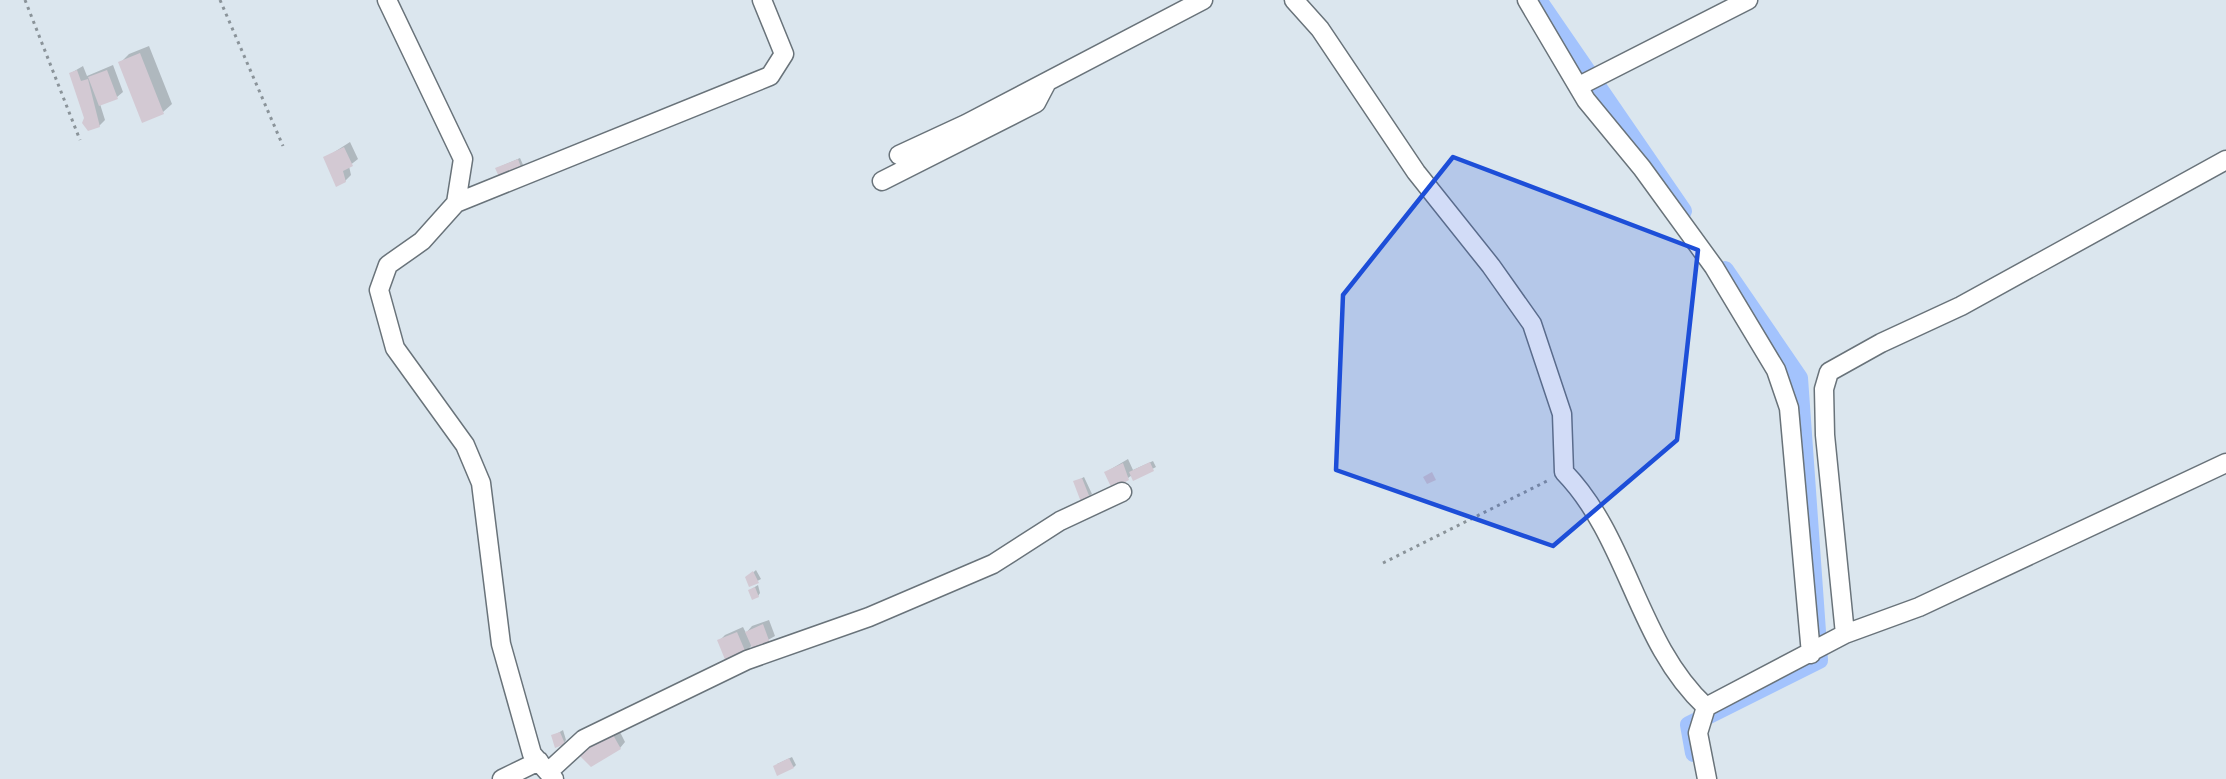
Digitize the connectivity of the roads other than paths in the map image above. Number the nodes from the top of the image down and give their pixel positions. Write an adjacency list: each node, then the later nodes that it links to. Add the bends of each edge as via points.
1 (387, 0): 12 (street, via 463,159)
2 (1203, 0): 7 (street)
3 (1294, 0): 17 (street, via 1320,29 1416,172 1532,324 1562,414 1564,472 1581,490 1606,531 1647,623 1688,691)
4 (1527, 0): 8 (street)
5 (1748, 0): 8 (street)
6 (767, 1): 12 (street, via 784,54 770,76)
7 (1047, 82): 9 (street); 11 (street, via 1036,103)
8 (1579, 86): 16 (street, via 1714,267 1776,370 1789,408)
9 (899, 155)
10 (2226, 160): 15 (street, via 1961,306 1829,372 1824,389 1826,435)
11 (882, 181)
12 (456, 203): 18 (street, via 422,241 387,265 379,290 395,348 465,446 481,483 501,644 532,754)
13 (2226, 463): 15 (street, via 1919,607)
14 (1122, 492): 18 (street, via 1060,521 993,564 869,617 747,660 584,739)
15 (1845, 634): 16 (street)
16 (1811, 654): 17 (street, via 1794,659)
17 (1706, 707): 20 (street, via 1698,733)
18 (547, 771): 19 (street)
19 (502, 779)
20 (1707, 779)

